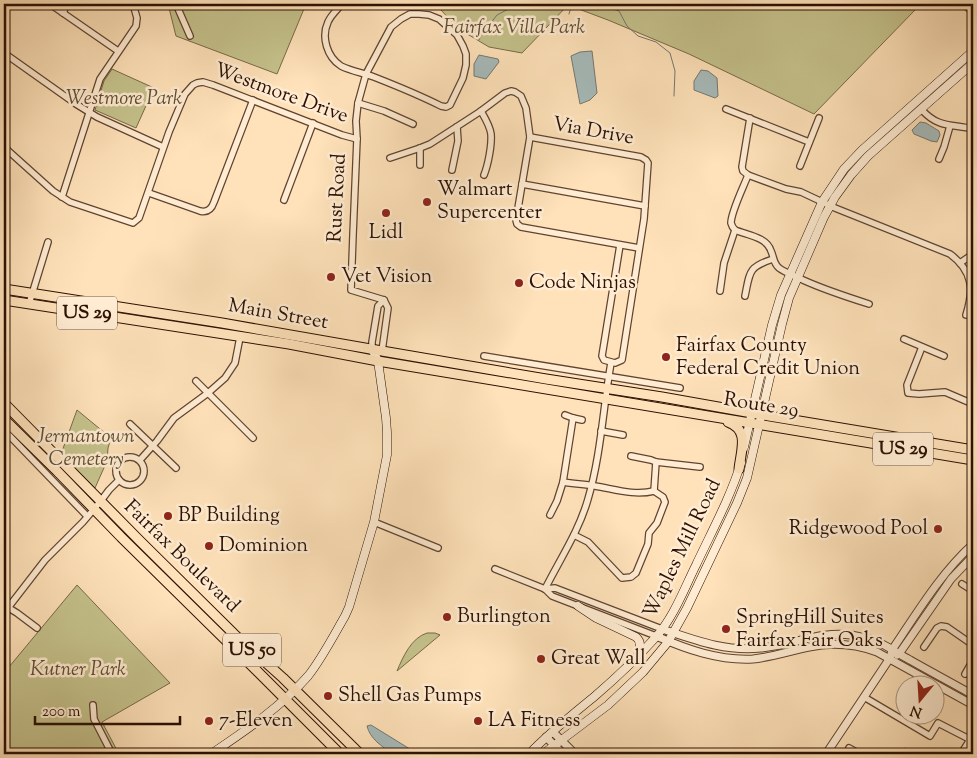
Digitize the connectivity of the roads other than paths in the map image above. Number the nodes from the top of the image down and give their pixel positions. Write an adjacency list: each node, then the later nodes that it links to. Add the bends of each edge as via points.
1 (50, 4): 8 (street)
2 (67, 4): 8 (street)
3 (133, 4): 11 (street, via 137,23)
4 (176, 4): 9 (street)
5 (342, 4): 14 (street, via 326,26 327,48 340,65)
6 (963, 4): 7 (street)
7 (973, 12)
8 (62, 13): 11 (street)
9 (190, 36)
10 (973, 51): 45 (main road, via 862,150 844,169)
11 (118, 52): 20 (street, via 100,78)
12 (4, 53): 20 (street)
13 (973, 63): 18 (main road)
14 (366, 74): 14 (street, via 391,27 410,14 439,19 457,35 466,54 463,78 450,105 446,106); 16 (street, Rust Road)
15 (253, 100): 23 (street, Westmore Drive); 32 (street, Westmore Drive, via 205,82 193,85 183,99); 42 (street, via 212,208 200,211)
16 (358, 103): 24 (street); 29 (street, Rust Road)
17 (726, 109): 21 (street)
18 (922, 110): 25 (street, via 934,120); 47 (main road, via 860,164)
19 (481, 111): 26 (street); 28 (street, via 505,93 517,93 526,108); 39 (street, via 491,137)
20 (89, 112): 32 (street); 43 (street)
21 (750, 118): 30 (street); 40 (street, via 742,167)
22 (819, 118): 30 (street)
23 (313, 123): 29 (street, Westmore Drive); 44 (street)
24 (413, 124)
25 (950, 126): 27 (street); 35 (street)
26 (457, 127): 33 (street); 38 (street, via 458,141)
27 (973, 129)
28 (530, 137): 41 (street); 46 (street, Via Drive, via 644,158 648,166)
29 (357, 140): 62 (street, Rust Road, via 352,290)
30 (810, 142): 37 (street)
31 (4, 147): 43 (street)
32 (164, 147): 42 (street)
33 (420, 148): 34 (street); 36 (street)
34 (390, 158)
35 (939, 159)
36 (420, 165)
37 (800, 166)
38 (452, 170)
39 (484, 175)
40 (748, 175): 45 (street); 48 (street, via 731,222)
41 (522, 184): 46 (street); 50 (street, via 516,220 518,226)
42 (148, 193): 43 (street, via 139,218 133,223)
43 (62, 197)
44 (284, 200)
45 (822, 202): 47 (street); 55 (main road)
46 (645, 206): 51 (street, Via Drive)
47 (830, 206): 54 (street, via 946,251); 56 (main road)
48 (736, 230): 53 (street, via 768,244); 58 (street, via 724,263)
49 (48, 242): 59 (street)
50 (620, 245): 51 (street); 73 (street, via 602,356)
51 (639, 248): 73 (street, Via Drive, via 622,360)
52 (973, 254): 54 (street)
53 (773, 259): 55 (street); 60 (street, via 751,271)
54 (960, 263): 65 (street, via 970,287)
55 (789, 274): 56 (street); 87 (main road, via 776,309)
56 (798, 278): 64 (street); 87 (main road, via 789,298)
57 (4, 289): 59 (main road, Main Street / US 29)
58 (720, 291)
59 (31, 293): 63 (street); 69 (main road, Main Street / US 29)
60 (745, 296)
61 (4, 300): 63 (main road, Main Street / US 29)
62 (384, 300): 69 (street, via 388,308); 69 (street, via 378,306 372,342)
63 (29, 304): 66 (main road, Main Street / US 29)
64 (869, 304)
65 (966, 315)
66 (240, 337): 72 (main road, Main Street / US 29); 79 (street, via 235,363)
67 (904, 339): 68 (street)
68 (922, 347): 71 (street); 82 (street, via 907,385 908,393 945,392)
69 (377, 350): 72 (main road); 76 (main road, Main Street / US 29)
70 (484, 356): 74 (street)
71 (944, 356)
72 (378, 361): 76 (main road, Main Street / US 29); 113 (main road, via 387,443)
73 (611, 363): 74 (street)
74 (609, 376): 77 (street); 78 (street)
75 (196, 381): 79 (street)
76 (544, 383): 78 (main road, Route 29 / US 29); 80 (main road, Route 29 / US 29)
77 (680, 388)
78 (608, 389): 80 (street); 87 (main road, Route 29 / US 29)
79 (208, 394): 95 (street); 96 (street, via 174,418)
80 (606, 398): 84 (main road, Route 29 / US 29); 92 (street)
81 (4, 403): 89 (main road, Fairfax Boulevard / US 50)
82 (973, 404)
83 (565, 415): 86 (street)
84 (706, 415): 87 (main road, Route 29 / US 29); 104 (main road, via 730,422 740,430 743,441)
85 (4, 418): 93 (main road, Fairfax Boulevard / US 50)
86 (573, 418): 88 (street); 108 (street)
87 (756, 419): 97 (main road, Route 29 / US 29); 100 (main road, Route 29 / US 29); 104 (main road, Waples Mill Road); 127 (main road, Waples Mill Road, via 748,472 737,503)
88 (582, 420)
89 (23, 423): 93 (street); 111 (main road, Fairfax Boulevard / US 50)
90 (130, 424): 96 (street)
91 (4, 430): 93 (street)
92 (601, 431): 94 (street); 109 (street)
93 (12, 433): 105 (main road, Fairfax Boulevard / US 50); 106 (street)
94 (623, 435)
95 (253, 438)
96 (153, 446): 99 (street); 103 (street)
97 (973, 450)
98 (631, 456): 101 (street)
99 (140, 460): 107 (street, via 132,456 122,458 116,466); 107 (street, via 144,468 140,481 132,485)
100 (973, 460)
101 (656, 462): 102 (street); 110 (street)
102 (700, 467)
103 (176, 468)
104 (739, 468): 126 (main road, Waples Mill Road, via 711,535 678,604)
105 (57, 471): 106 (street); 111 (main road, Fairfax Boulevard / US 50)
106 (50, 478): 111 (street)
107 (119, 480): 111 (street)
108 (563, 482): 109 (street); 112 (street)
109 (592, 485): 110 (street, via 635,493); 114 (street)
110 (654, 491): 114 (street, via 663,496 665,502 636,573 631,576 622,578 588,542)
111 (94, 509): 119 (main road, Fairfax Boulevard / US 50); 122 (main road, Fairfax Boulevard / US 50); 124 (street)
112 (550, 516)
113 (374, 522): 115 (street); 140 (main road, via 345,616 313,669)
114 (574, 535): 120 (street)
115 (438, 548)
116 (972, 550): 134 (street, via 940,578); 135 (street)
117 (495, 569): 120 (street)
118 (962, 584): 121 (street)
119 (189, 589): 122 (main road); 129 (main road, Fairfax Boulevard / US 50)
120 (545, 589): 123 (street, via 552,596); 126 (street, via 555,588)
121 (973, 591)
122 (180, 595): 133 (main road, Fairfax Boulevard / US 50)
123 (578, 606): 128 (street); 136 (main road, via 636,636 640,645)
124 (5, 608): 125 (street)
125 (37, 628)
126 (662, 629): 127 (street); 128 (main road, Waples Mill Road)
127 (673, 633): 130 (main road, Waples Mill Road); 134 (street, via 706,644 743,650 827,635 849,635 880,642)
128 (656, 636): 130 (street); 136 (main road, Waples Mill Road)
129 (243, 642): 133 (main road); 140 (main road, Fairfax Boulevard / US 50)
130 (668, 642): 137 (street, via 732,658 767,657 829,644 863,647); 148 (main road, Waples Mill Road, via 621,694)
131 (973, 645): 132 (street, via 947,626 941,626)
132 (924, 647)
133 (234, 648): 143 (main road, Fairfax Boulevard / US 50)
134 (892, 650): 135 (street); 137 (street)
135 (899, 654): 137 (street); 141 (street)
136 (638, 655): 146 (main road, Waples Mill Road)
137 (890, 658): 142 (street); 145 (street)
138 (973, 660): 139 (street)
139 (965, 674)
140 (294, 690): 143 (main road); 153 (main road, Fairfax Boulevard / US 50)
141 (973, 694)
142 (864, 698): 147 (street, via 930,736 938,723); 158 (street)
143 (285, 699): 151 (main road); 152 (main road, Fairfax Boulevard / US 50)
144 (93, 705): 150 (street, via 94,719)
145 (973, 705)
146 (550, 735): 148 (street); 154 (main road, Waples Mill Road)
147 (972, 739): 160 (street)
148 (558, 742): 155 (main road, Waples Mill Road); 156 (street); 157 (street)
149 (849, 748): 159 (street)
150 (112, 754)
151 (211, 754)
152 (340, 754)
153 (360, 754)
154 (529, 754)
155 (543, 754)
156 (563, 754)
157 (575, 754)
158 (826, 754)
159 (860, 754)
160 (961, 754)

